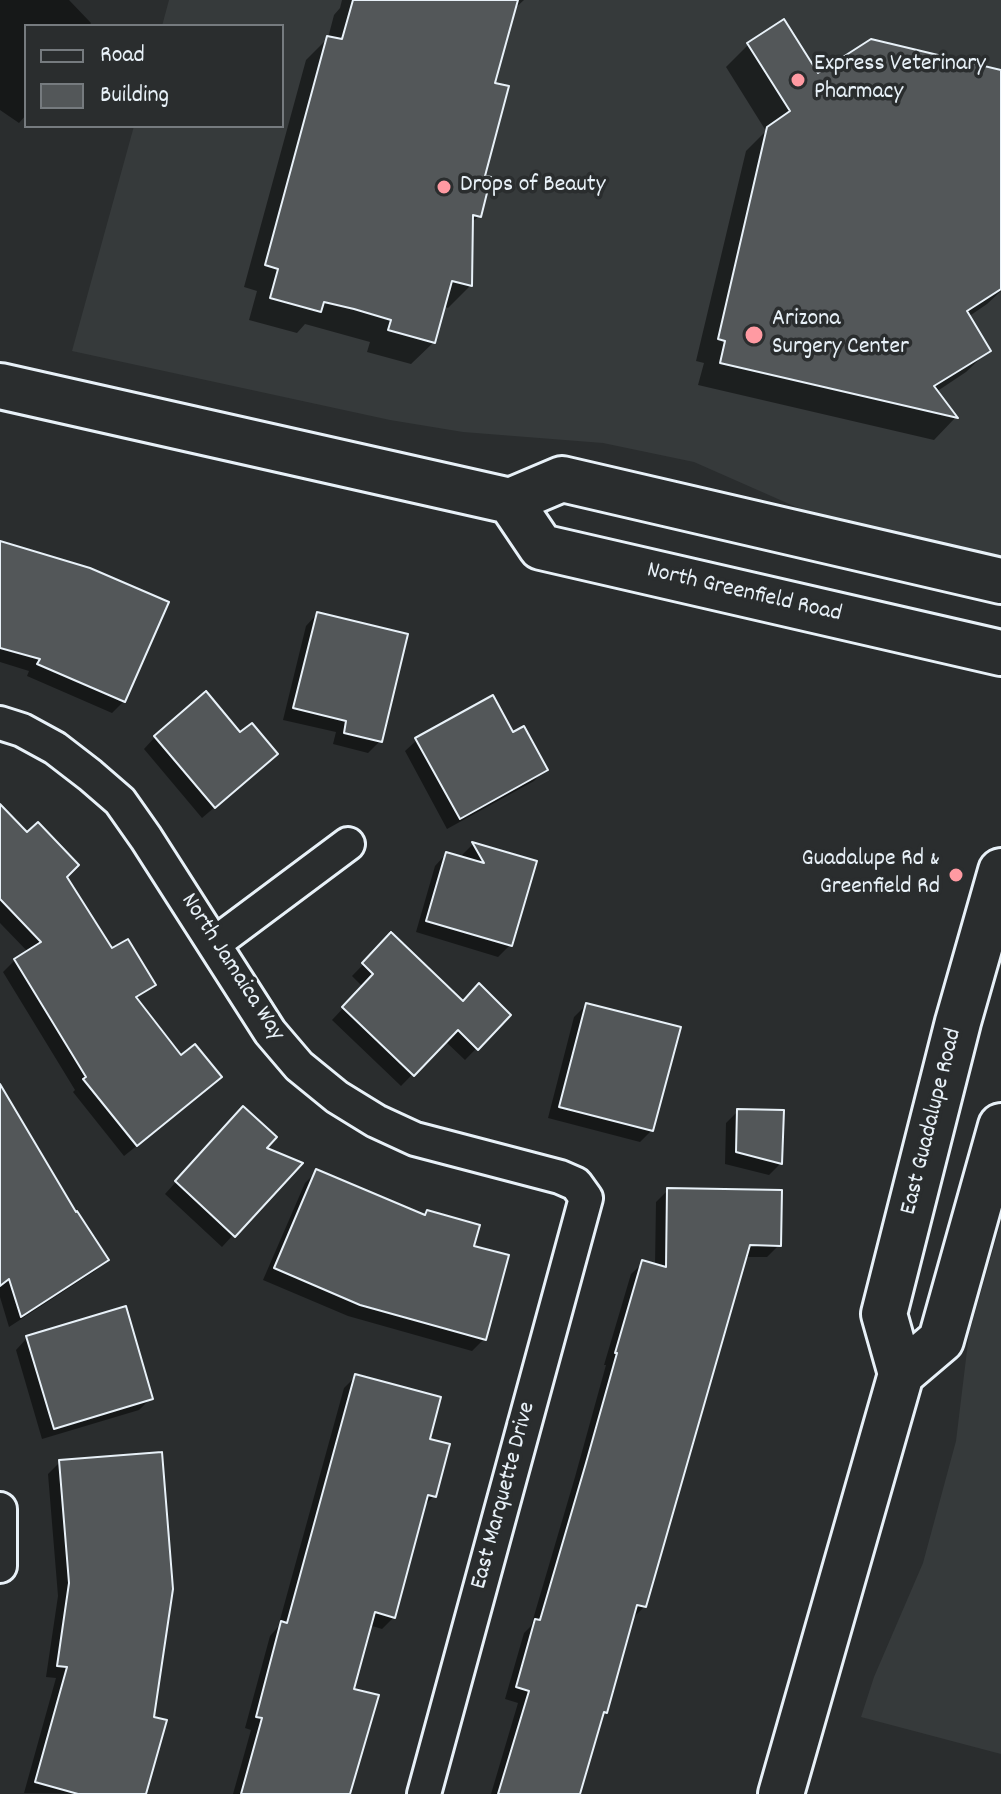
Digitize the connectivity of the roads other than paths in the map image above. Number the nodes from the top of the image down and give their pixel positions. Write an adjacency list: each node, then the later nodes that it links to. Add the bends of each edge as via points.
1 (0, 386): 2 (main road)
2 (510, 501): 3 (main road, via 562,479); 4 (main road, North Greenfield Road, via 541,547)
3 (1001, 581)
4 (1001, 653)
5 (0, 723): 8 (street, North Jamaica Way, via 55,748 120,801)
6 (348, 844): 8 (street)
7 (1001, 871): 11 (main road, East Guadalupe Road, via 884,1314)
8 (214, 944): 10 (street, North Jamaica Way, via 270,1032 299,1066 337,1097 415,1139 560,1177 576,1184)
9 (1001, 1126): 11 (main road, via 941,1340)
10 (586, 1198): 14 (street, East Marquette Drive)
11 (901, 1374): 15 (main road)
12 (0, 1509): 13 (street)
13 (0, 1566)
14 (424, 1794)
15 (781, 1794)

